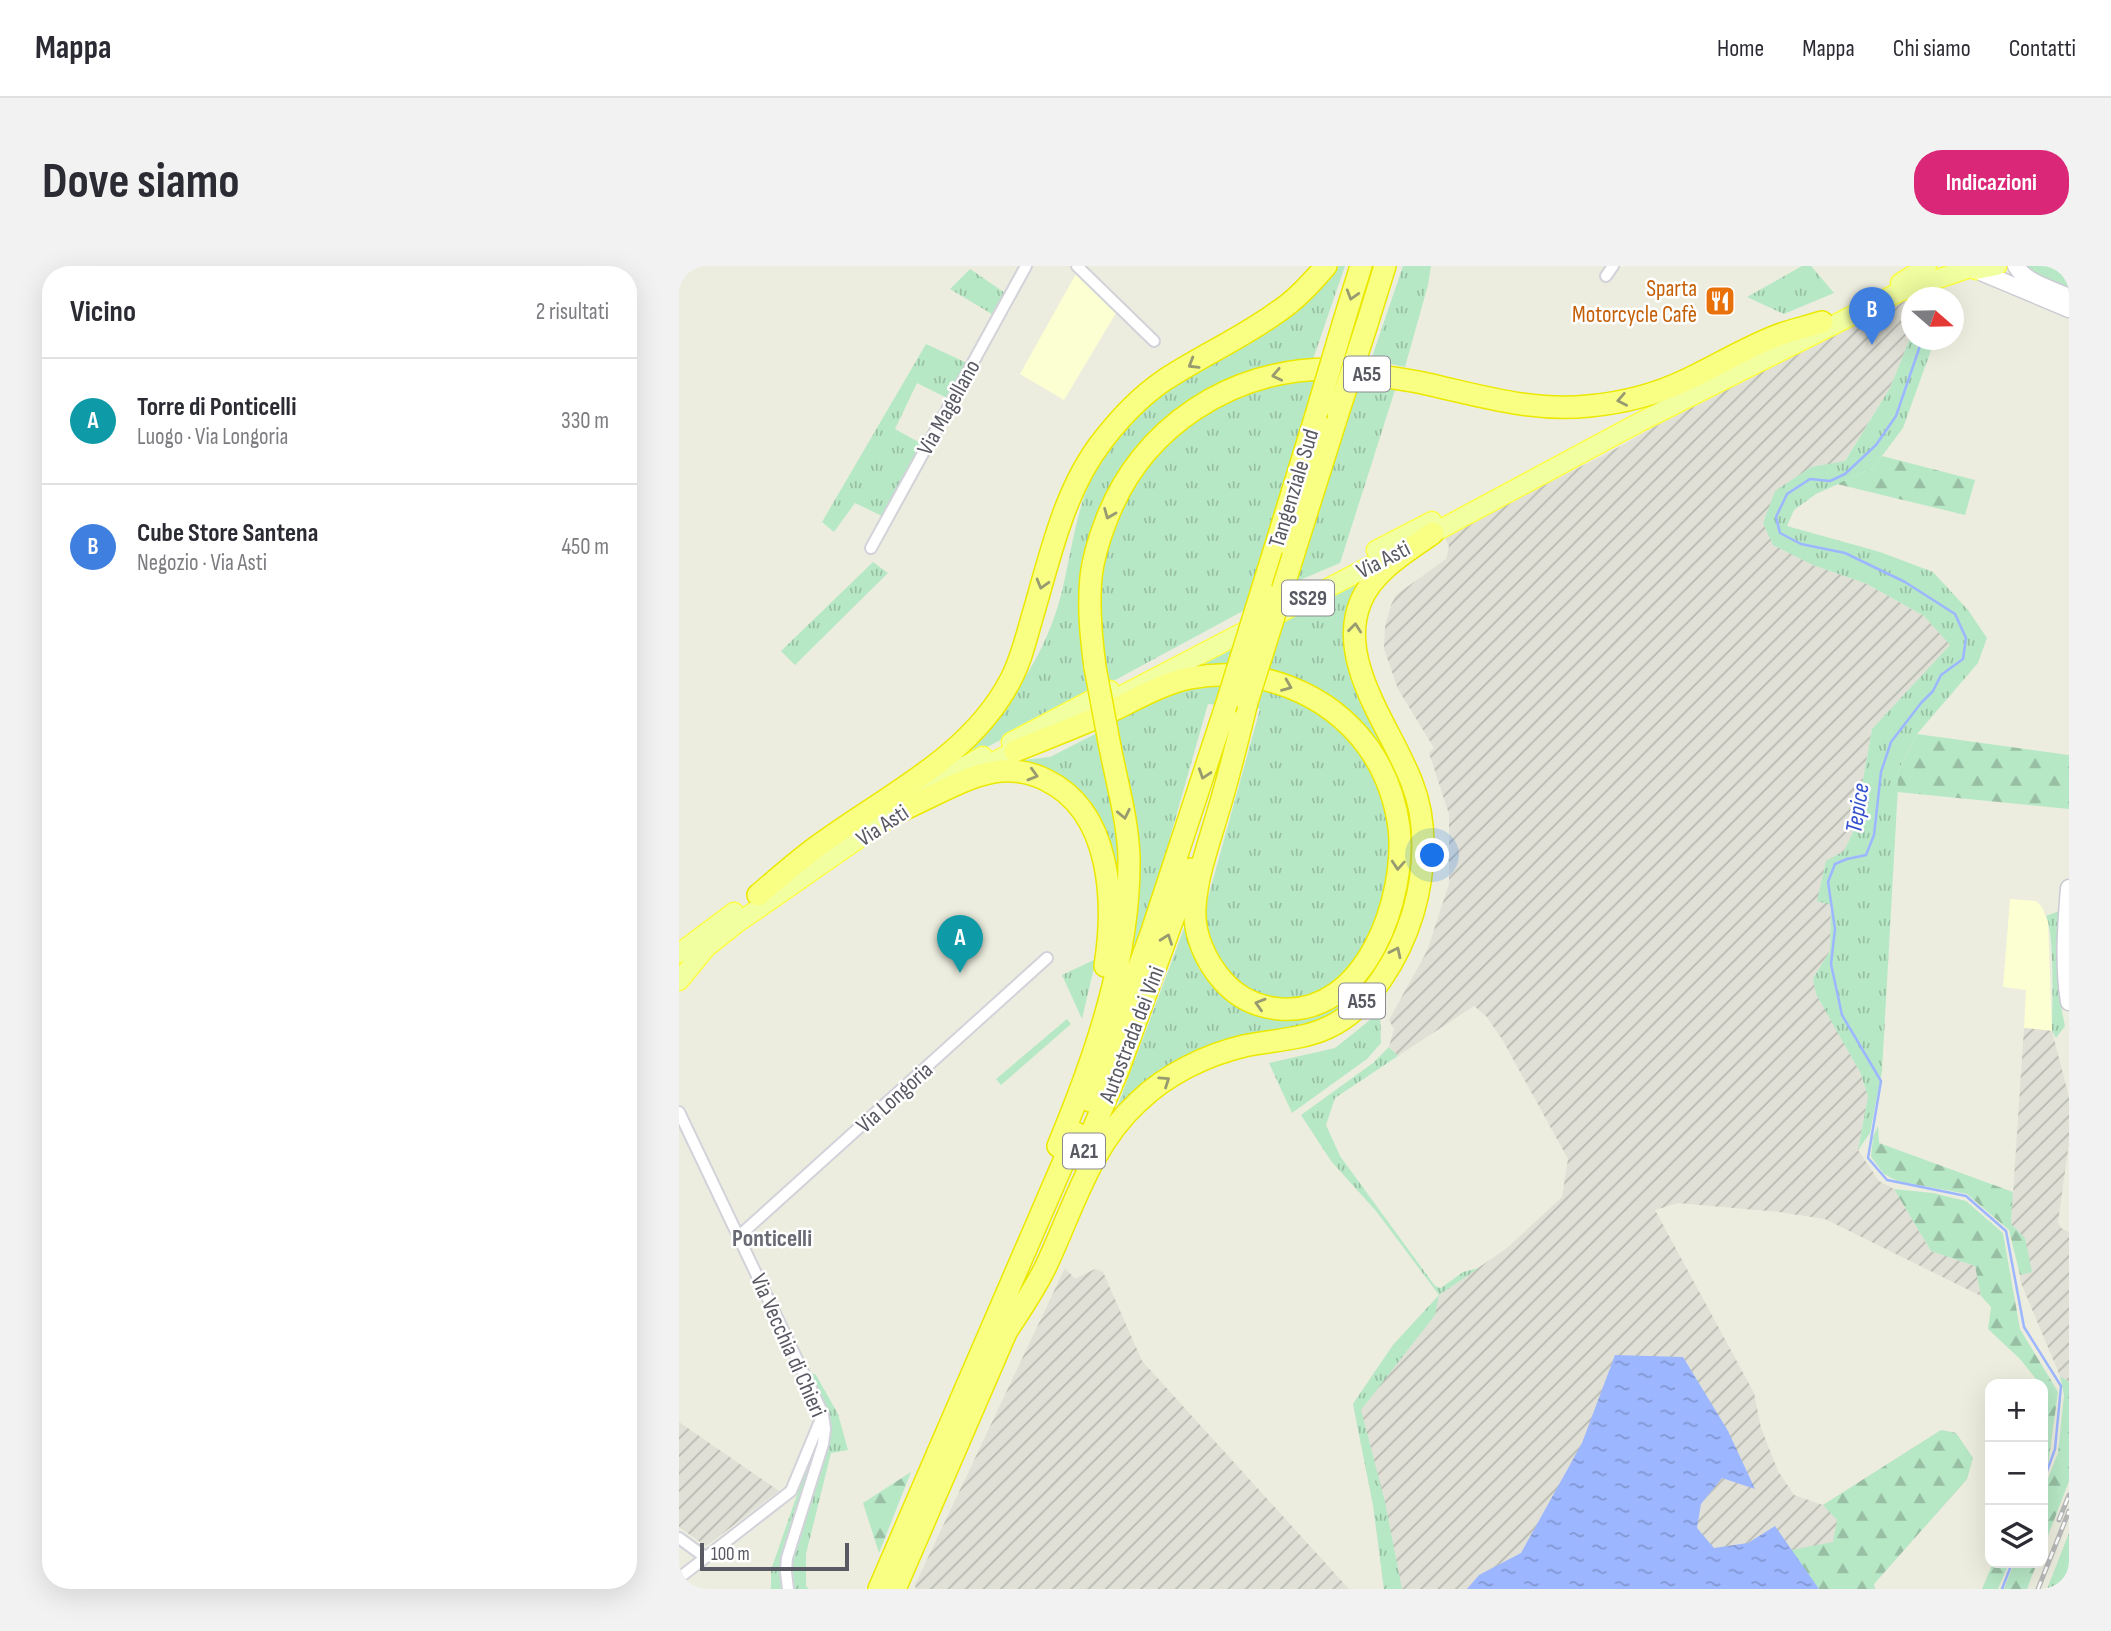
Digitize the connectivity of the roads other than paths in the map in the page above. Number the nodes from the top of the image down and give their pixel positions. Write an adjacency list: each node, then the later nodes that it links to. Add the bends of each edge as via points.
1 (1026, 266): 15 (street, Via Magellano)
2 (1326, 266): 21 (highway, one-way to 21, via 1277,313 1161,382 1127,411 1075,486 1023,650 995,706 913,782 815,848)
3 (1361, 266): 17 (highway, Tangenziale Sud / A55, one-way to 17, bridge)
4 (1385, 266): 16 (highway, Tangenziale Sud / A55, bridge)
5 (1927, 266): 12 (main road, Via Asti / SS29)
6 (1997, 266): 9 (main road, Via Asti)
7 (2016, 266): 10 (main road, via 2029,279)
8 (1081, 267): 13 (street)
9 (1971, 268): 11 (main road); 14 (main road, Via Asti / SS29, via 1899,292 1640,422)
10 (2069, 297)
11 (2069, 309)
12 (1822, 322): 21 (main road, Via Asti / SS29, via 1636,414 933,782); 27 (highway, A55, one-way to 27, bridge, via 1777,335 1683,382 1589,406 1505,403 1424,383 1333,369 1282,373 1212,397 1151,445 1111,508 1091,576 1089,622 1095,667 1129,856 1123,939 1099,1035)
13 (1154, 341)
14 (1433, 533): 18 (main road, Via Asti / SS29); 30 (highway, A55, one-way to 14, via 1045,1268 1094,1159 1138,1101 1201,1060 1327,1028 1351,1013 1395,956 1413,913 1422,867 1422,826 1413,784 1365,686 1354,644 1356,619 1371,583)
15 (871, 548)
16 (1247, 702): 18 (highway, A55, one-way to 16, via 1198,677 1243,675 1276,682 1335,712 1359,734 1392,795 1399,828 1393,899 1382,933 1341,991 1294,1010 1271,1008 1231,990 1204,953 1197,929 1201,870); 30 (highway, Autostrada dei Vini / A21, one-way to 16, via 1119,1068)
17 (1225, 709): 29 (highway, Autostrada dei Vini, one-way to 29, via 1120,1024)
18 (1015, 751): 19 (main road, Via Asti / SS29)
19 (900, 811): 24 (main road, Via Asti / SS29, via 727,931); 27 (highway, A55, one-way to 27, via 978,776 1014,771 1057,785 1088,815 1103,858 1108,940 1102,984)
20 (2069, 888): 25 (main road)
21 (758, 895): 22 (main road, Via Asti / SS29)
22 (679, 953)
23 (1047, 958): 28 (street, Via Longoria)
24 (679, 981)
25 (2069, 1002)
26 (679, 1112): 28 (street, Via Vecchia di Chieri)
27 (1062, 1137): 29 (highway, A55, via 1023,1230)
28 (739, 1236): 31 (street, Via Vecchia di Chieri)
29 (1010, 1286): 36 (highway, Autostrada dei Vini)
30 (1005, 1334): 37 (highway, Autostrada dei Vini / A21)
31 (823, 1414): 33 (street, via 791,1491); 35 (street, Via Vecchia di Chieri, via 823,1444 787,1558)
32 (679, 1538): 33 (street)
33 (705, 1557): 34 (street)
34 (679, 1578)
35 (788, 1589)
36 (879, 1589)
37 (895, 1589)

